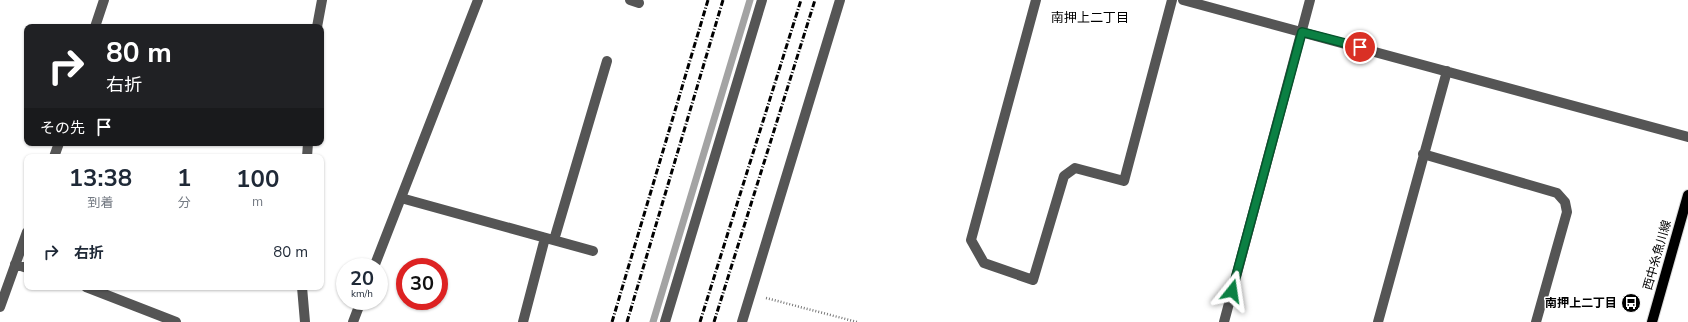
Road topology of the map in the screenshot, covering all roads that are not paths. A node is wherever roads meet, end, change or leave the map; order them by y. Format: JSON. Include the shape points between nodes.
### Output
{"nodes":[{"id":1,"x":104,"y":0,"type":"edge"},
{"id":2,"x":322,"y":0,"type":"edge"},
{"id":3,"x":478,"y":0,"type":"edge"},
{"id":4,"x":762,"y":0,"type":"edge"},
{"id":5,"x":840,"y":0,"type":"edge"},
{"id":6,"x":1036,"y":0,"type":"edge"},
{"id":7,"x":1172,"y":0,"type":"edge"},
{"id":8,"x":1183,"y":0,"type":"edge"},
{"id":9,"x":1310,"y":0,"type":"edge"},
{"id":10,"x":96,"y":24,"type":"edge"},
{"id":11,"x":318,"y":24,"type":"edge"},
{"id":12,"x":1302,"y":32,"type":"junction"},
{"id":13,"x":607,"y":61,"type":"dead end"},
{"id":14,"x":1447,"y":71,"type":"junction"},
{"id":15,"x":1688,"y":137,"type":"edge"},
{"id":16,"x":1423,"y":154,"type":"junction"},
{"id":17,"x":1688,"y":195,"type":"edge"},
{"id":18,"x":401,"y":198,"type":"junction"},
{"id":19,"x":550,"y":239,"type":"junction"},
{"id":20,"x":24,"y":240,"type":"edge"},
{"id":21,"x":593,"y":251,"type":"dead end"},
{"id":22,"x":378,"y":258,"type":"edge"},
{"id":23,"x":15,"y":264,"type":"junction"},
{"id":24,"x":24,"y":267,"type":"edge"},
{"id":25,"x":93,"y":290,"type":"edge"},
{"id":26,"x":302,"y":290,"type":"edge"},
{"id":27,"x":0,"y":307,"type":"edge"},
{"id":28,"x":358,"y":310,"type":"edge"},
{"id":29,"x":173,"y":322,"type":"edge"},
{"id":30,"x":305,"y":322,"type":"edge"},
{"id":31,"x":353,"y":322,"type":"edge"},
{"id":32,"x":523,"y":322,"type":"edge"},
{"id":33,"x":665,"y":322,"type":"edge"},
{"id":34,"x":742,"y":322,"type":"edge"},
{"id":35,"x":1224,"y":322,"type":"edge"},
{"id":36,"x":1378,"y":322,"type":"edge"},
{"id":37,"x":1536,"y":322,"type":"edge"},
{"id":38,"x":1652,"y":322,"type":"edge"}],
"edges":[{"from":1,"to":10,"type":"street"},
{"from":2,"to":11,"type":"street"},
{"from":3,"to":18,"type":"street"},
{"from":4,"to":33,"type":"street"},
{"from":5,"to":34,"type":"street"},
{"from":6,"to":7,"type":"street","via":[[972,240],[984,263],[1033,280],[1064,176],[1075,168],[1124,181]]},
{"from":8,"to":12,"type":"street"},
{"from":9,"to":12,"type":"street"},
{"from":12,"to":14,"type":"street"},
{"from":12,"to":35,"type":"street"},
{"from":13,"to":19,"type":"street"},
{"from":14,"to":15,"type":"street"},
{"from":14,"to":16,"type":"street"},
{"from":16,"to":36,"type":"street"},
{"from":16,"to":37,"type":"street","via":[[1557,193],[1565,202],[1567,212]]},
{"from":17,"to":38,"type":"main road","name":"西中糸魚川線"},
{"from":18,"to":19,"type":"street"},
{"from":18,"to":22,"type":"street"},
{"from":19,"to":21,"type":"street"},
{"from":19,"to":32,"type":"street"},
{"from":20,"to":23,"type":"street"},
{"from":23,"to":24,"type":"street"},
{"from":23,"to":27,"type":"street"},
{"from":25,"to":29,"type":"street"},
{"from":26,"to":30,"type":"street"},
{"from":28,"to":31,"type":"street"}]}
